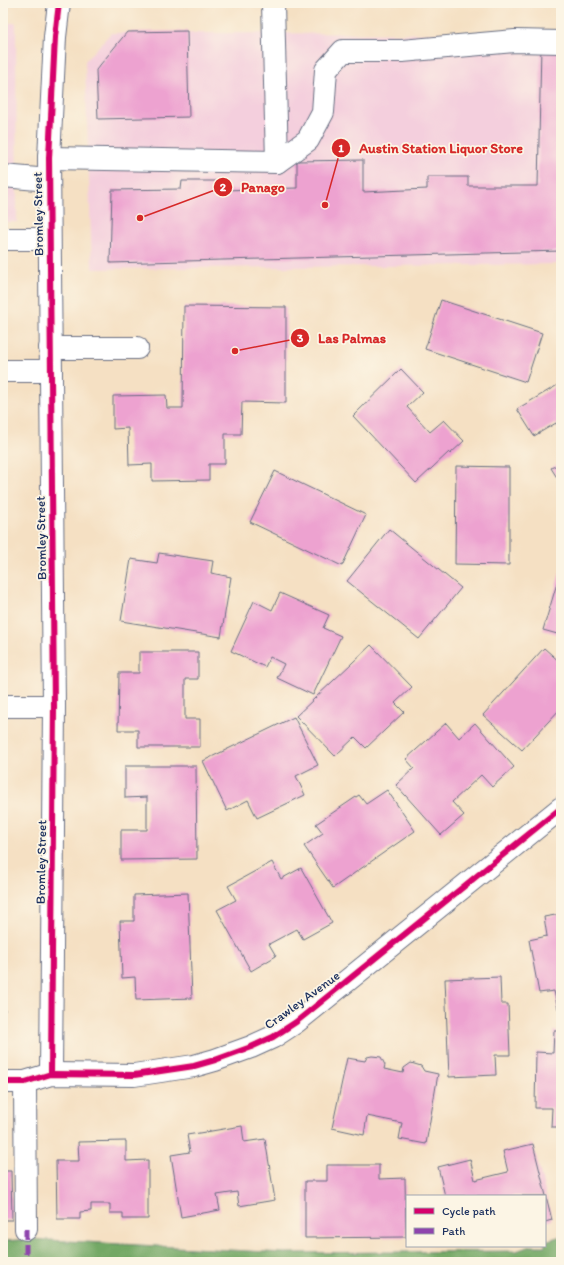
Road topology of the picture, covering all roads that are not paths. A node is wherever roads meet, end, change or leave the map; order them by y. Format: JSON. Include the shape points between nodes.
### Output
{"nodes":[{"id":1,"x":59,"y":3,"type":"edge"},
{"id":2,"x":273,"y":3,"type":"edge"},
{"id":3,"x":561,"y":42,"type":"edge"},
{"id":4,"x":49,"y":158,"type":"junction"},
{"id":5,"x":277,"y":162,"type":"junction"},
{"id":6,"x":3,"y":176,"type":"edge"},
{"id":7,"x":49,"y":180,"type":"junction"},
{"id":8,"x":50,"y":238,"type":"junction"},
{"id":9,"x":3,"y":239,"type":"edge"},
{"id":10,"x":50,"y":348,"type":"junction"},
{"id":11,"x":137,"y":348,"type":"dead end"},
{"id":12,"x":3,"y":371,"type":"edge"},
{"id":13,"x":51,"y":371,"type":"junction"},
{"id":14,"x":3,"y":706,"type":"edge"},
{"id":15,"x":54,"y":706,"type":"junction"},
{"id":16,"x":561,"y":808,"type":"edge"},
{"id":17,"x":51,"y":1074,"type":"junction"},
{"id":18,"x":3,"y":1082,"type":"edge"},
{"id":19,"x":25,"y":1082,"type":"junction"},
{"id":20,"x":26,"y":1229,"type":"dead end"}],
"edges":[{"from":1,"to":4,"type":"street","name":"Bromley Street"},
{"from":2,"to":5,"type":"street"},
{"from":3,"to":5,"type":"street","via":[[515,41],[402,51],[343,51],[326,70],[323,112],[308,140]]},
{"from":4,"to":5,"type":"street"},
{"from":4,"to":7,"type":"street","name":"Bromley Street"},
{"from":6,"to":7,"type":"street"},
{"from":7,"to":8,"type":"street","name":"Bromley Street"},
{"from":8,"to":9,"type":"street"},
{"from":8,"to":10,"type":"street","name":"Bromley Street"},
{"from":10,"to":11,"type":"street"},
{"from":10,"to":13,"type":"street","name":"Bromley Street"},
{"from":12,"to":13,"type":"street"},
{"from":13,"to":15,"type":"street","name":"Bromley Street"},
{"from":14,"to":15,"type":"street"},
{"from":15,"to":17,"type":"street","name":"Bromley Street"},
{"from":16,"to":17,"type":"street","name":"Crawley Avenue","via":[[296,1022],[273,1037],[215,1060],[170,1071],[134,1075]]},
{"from":17,"to":19,"type":"street","name":"Crawley Avenue"},
{"from":18,"to":19,"type":"street","name":"Crawley Avenue"},
{"from":19,"to":20,"type":"street"}]}
